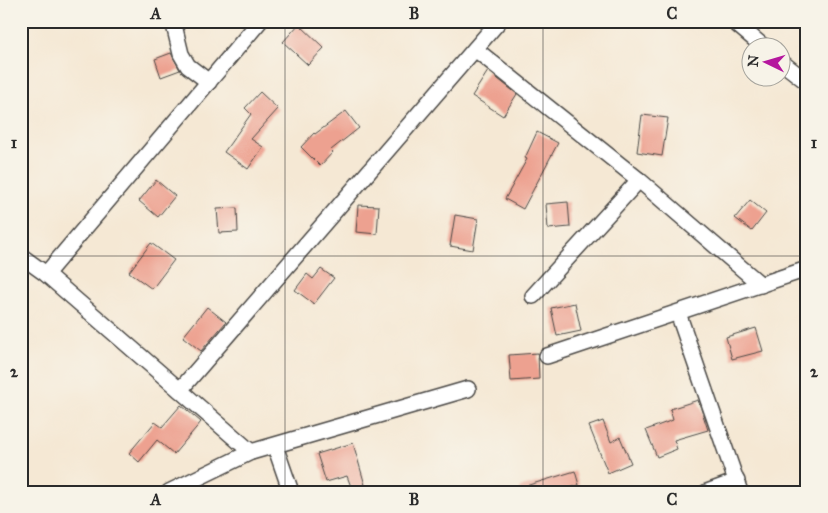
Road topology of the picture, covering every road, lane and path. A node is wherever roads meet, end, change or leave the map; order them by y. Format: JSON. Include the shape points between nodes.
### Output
{"nodes":[{"id":1,"x":173,"y":21,"type":"edge"},
{"id":2,"x":260,"y":21,"type":"edge"},
{"id":3,"x":499,"y":21,"type":"edge"},
{"id":4,"x":742,"y":24,"type":"edge"},
{"id":5,"x":755,"y":38,"type":"edge"},
{"id":6,"x":475,"y":49,"type":"junction"},
{"id":7,"x":790,"y":68,"type":"edge"},
{"id":8,"x":209,"y":82,"type":"junction"},
{"id":9,"x":807,"y":82,"type":"edge"},
{"id":10,"x":639,"y":180,"type":"junction"},
{"id":11,"x":21,"y":256,"type":"edge"},
{"id":12,"x":807,"y":269,"type":"edge"},
{"id":13,"x":46,"y":274,"type":"junction"},
{"id":14,"x":761,"y":285,"type":"junction"},
{"id":15,"x":532,"y":296,"type":"dead end"},
{"id":16,"x":678,"y":313,"type":"junction"},
{"id":17,"x":547,"y":356,"type":"dead end"},
{"id":18,"x":468,"y":389,"type":"dead end"},
{"id":19,"x":180,"y":390,"type":"junction"},
{"id":20,"x":275,"y":446,"type":"junction"},
{"id":21,"x":251,"y":452,"type":"junction"},
{"id":22,"x":739,"y":486,"type":"edge"},
{"id":23,"x":169,"y":492,"type":"edge"},
{"id":24,"x":291,"y":492,"type":"edge"},
{"id":25,"x":707,"y":492,"type":"edge"}],
"edges":[{"from":1,"to":8,"type":"street","via":[[181,54],[188,66]]},
{"from":2,"to":8,"type":"street"},
{"from":3,"to":6,"type":"street"},
{"from":4,"to":5,"type":"street"},
{"from":6,"to":10,"type":"street"},
{"from":6,"to":19,"type":"street"},
{"from":7,"to":9,"type":"street"},
{"from":8,"to":13,"type":"street"},
{"from":10,"to":14,"type":"street"},
{"from":10,"to":15,"type":"street"},
{"from":11,"to":13,"type":"street"},
{"from":12,"to":14,"type":"street"},
{"from":13,"to":19,"type":"street"},
{"from":14,"to":16,"type":"street"},
{"from":16,"to":17,"type":"street"},
{"from":16,"to":22,"type":"street"},
{"from":18,"to":20,"type":"street"},
{"from":19,"to":21,"type":"street"},
{"from":20,"to":21,"type":"street"},
{"from":20,"to":24,"type":"street"},
{"from":21,"to":23,"type":"street"},
{"from":22,"to":25,"type":"street"}]}
